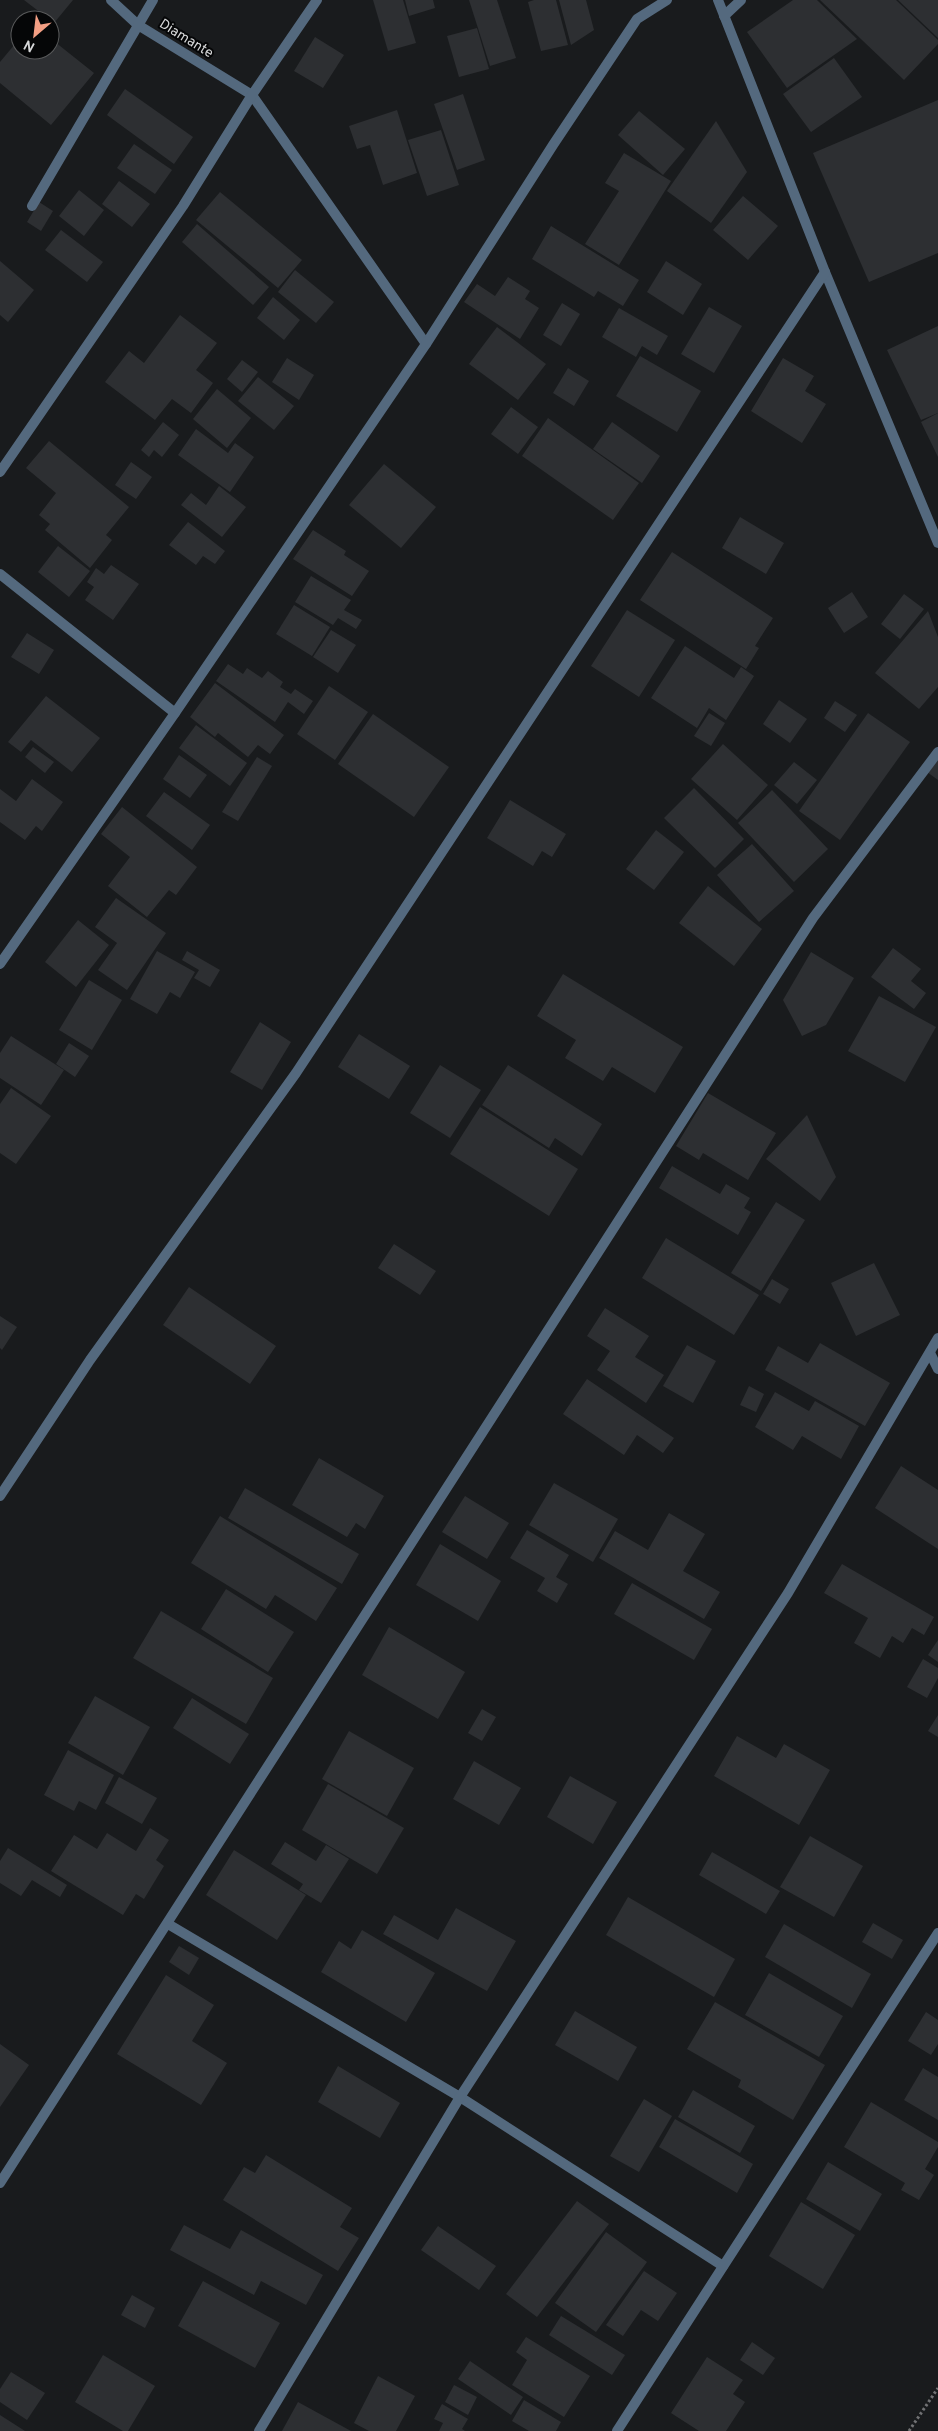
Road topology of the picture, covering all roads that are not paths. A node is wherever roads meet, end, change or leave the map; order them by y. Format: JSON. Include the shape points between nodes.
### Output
{"nodes":[{"id":1,"x":111,"y":0,"type":"edge"},
{"id":2,"x":153,"y":0,"type":"edge"},
{"id":3,"x":317,"y":0,"type":"edge"},
{"id":4,"x":667,"y":0,"type":"edge"},
{"id":5,"x":718,"y":0,"type":"edge"},
{"id":6,"x":741,"y":0,"type":"edge"},
{"id":7,"x":724,"y":16,"type":"junction"},
{"id":8,"x":138,"y":25,"type":"junction"},
{"id":9,"x":252,"y":95,"type":"junction"},
{"id":10,"x":32,"y":206,"type":"dead end"},
{"id":11,"x":825,"y":272,"type":"junction"},
{"id":12,"x":426,"y":344,"type":"junction"},
{"id":13,"x":0,"y":472,"type":"edge"},
{"id":14,"x":938,"y":543,"type":"edge"},
{"id":15,"x":0,"y":574,"type":"edge"},
{"id":16,"x":175,"y":713,"type":"junction"},
{"id":17,"x":938,"y":752,"type":"edge"},
{"id":18,"x":0,"y":964,"type":"edge"},
{"id":19,"x":938,"y":1338,"type":"edge"},
{"id":20,"x":930,"y":1353,"type":"junction"},
{"id":21,"x":938,"y":1369,"type":"edge"},
{"id":22,"x":0,"y":1496,"type":"edge"},
{"id":23,"x":168,"y":1924,"type":"junction"},
{"id":24,"x":938,"y":1933,"type":"edge"},
{"id":25,"x":460,"y":2097,"type":"junction"},
{"id":26,"x":0,"y":2183,"type":"edge"},
{"id":27,"x":723,"y":2266,"type":"junction"},
{"id":28,"x":259,"y":2431,"type":"edge"},
{"id":29,"x":617,"y":2431,"type":"edge"}],
"edges":[{"from":1,"to":8,"type":"street","name":"Diamante"},
{"from":2,"to":8,"type":"street"},
{"from":3,"to":9,"type":"street"},
{"from":4,"to":12,"type":"street","via":[[637,19]]},
{"from":5,"to":7,"type":"street"},
{"from":6,"to":7,"type":"street"},
{"from":7,"to":11,"type":"street"},
{"from":8,"to":9,"type":"street","name":"Diamante"},
{"from":8,"to":10,"type":"street"},
{"from":9,"to":12,"type":"street"},
{"from":9,"to":13,"type":"street","via":[[183,206]]},
{"from":11,"to":14,"type":"street"},
{"from":11,"to":22,"type":"street","via":[[296,1073],[90,1360]]},
{"from":12,"to":16,"type":"street"},
{"from":15,"to":16,"type":"street"},
{"from":16,"to":18,"type":"street"},
{"from":17,"to":23,"type":"street","via":[[813,918]]},
{"from":19,"to":20,"type":"street"},
{"from":20,"to":21,"type":"street"},
{"from":20,"to":25,"type":"street","via":[[788,1593]]},
{"from":23,"to":25,"type":"street"},
{"from":23,"to":26,"type":"street"},
{"from":24,"to":27,"type":"street"},
{"from":25,"to":27,"type":"street"},
{"from":25,"to":28,"type":"street"},
{"from":27,"to":29,"type":"street"}]}
